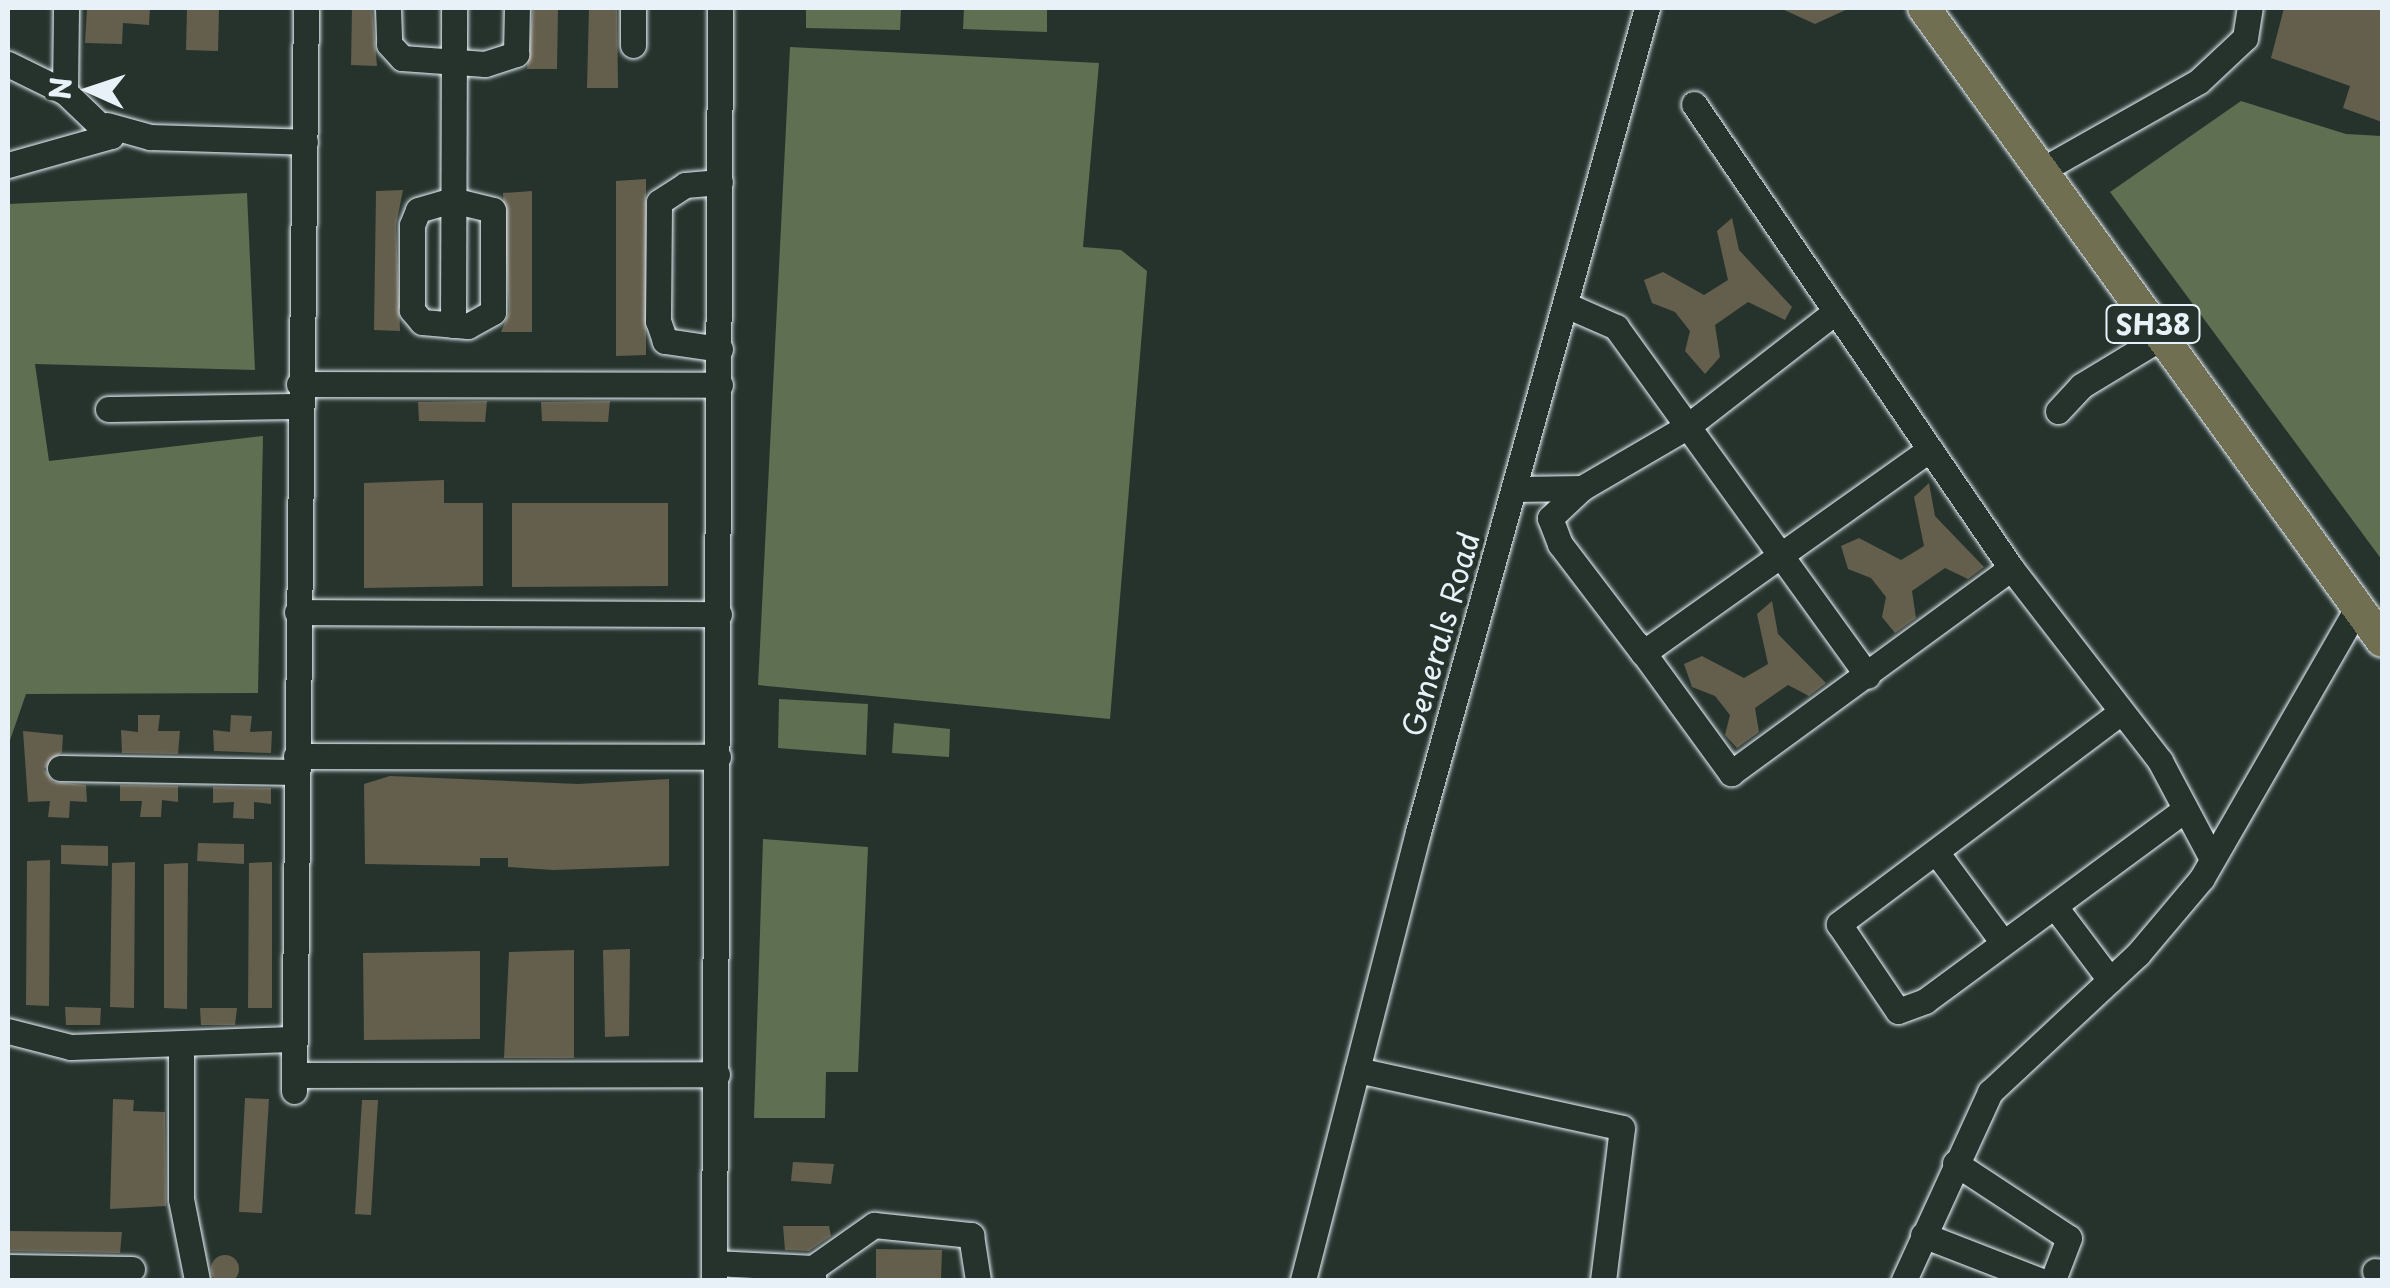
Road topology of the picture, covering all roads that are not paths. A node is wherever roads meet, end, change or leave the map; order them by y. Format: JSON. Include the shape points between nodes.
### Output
{"nodes":[{"id":1,"x":66,"y":8,"type":"edge"},
{"id":2,"x":306,"y":8,"type":"edge"},
{"id":3,"x":388,"y":8,"type":"edge"},
{"id":4,"x":454,"y":8,"type":"edge"},
{"id":5,"x":517,"y":8,"type":"edge"},
{"id":6,"x":634,"y":8,"type":"edge"},
{"id":7,"x":720,"y":8,"type":"edge"},
{"id":8,"x":1647,"y":8,"type":"edge"},
{"id":9,"x":1924,"y":8,"type":"edge"},
{"id":10,"x":2250,"y":8,"type":"edge"},
{"id":11,"x":634,"y":45,"type":"dead end"},
{"id":12,"x":454,"y":62,"type":"junction"},
{"id":13,"x":8,"y":64,"type":"edge"},
{"id":14,"x":66,"y":92,"type":"junction"},
{"id":15,"x":1694,"y":104,"type":"dead end"},
{"id":16,"x":106,"y":125,"type":"junction"},
{"id":17,"x":305,"y":142,"type":"junction"},
{"id":18,"x":8,"y":165,"type":"edge"},
{"id":19,"x":2042,"y":170,"type":"junction"},
{"id":20,"x":720,"y":182,"type":"junction"},
{"id":21,"x":452,"y":200,"type":"junction"},
{"id":22,"x":1566,"y":305,"type":"junction"},
{"id":23,"x":1836,"y":311,"type":"junction"},
{"id":24,"x":453,"y":325,"type":"junction"},
{"id":25,"x":2162,"y":337,"type":"junction"},
{"id":26,"x":720,"y":348,"type":"junction"},
{"id":27,"x":720,"y":385,"type":"junction"},
{"id":28,"x":297,"y":395,"type":"junction"},
{"id":29,"x":108,"y":409,"type":"dead end"},
{"id":30,"x":2058,"y":412,"type":"dead end"},
{"id":31,"x":1688,"y":426,"type":"junction"},
{"id":32,"x":1930,"y":449,"type":"junction"},
{"id":33,"x":1582,"y":488,"type":"junction"},
{"id":34,"x":1515,"y":489,"type":"junction"},
{"id":35,"x":1782,"y":558,"type":"junction"},
{"id":36,"x":2012,"y":568,"type":"junction"},
{"id":37,"x":2358,"y":608,"type":"junction"},
{"id":38,"x":297,"y":612,"type":"junction"},
{"id":39,"x":719,"y":614,"type":"junction"},
{"id":40,"x":2382,"y":641,"type":"edge"},
{"id":41,"x":1637,"y":644,"type":"junction"},
{"id":42,"x":1868,"y":676,"type":"junction"},
{"id":43,"x":2121,"y":712,"type":"junction"},
{"id":44,"x":718,"y":757,"type":"junction"},
{"id":45,"x":296,"y":764,"type":"junction"},
{"id":46,"x":60,"y":768,"type":"dead end"},
{"id":47,"x":2185,"y":809,"type":"junction"},
{"id":48,"x":1939,"y":856,"type":"junction"},
{"id":49,"x":2212,"y":859,"type":"junction"},
{"id":50,"x":2056,"y":908,"type":"junction"},
{"id":51,"x":2002,"y":941,"type":"junction"},
{"id":52,"x":2110,"y":980,"type":"junction"},
{"id":53,"x":8,"y":1031,"type":"edge"},
{"id":54,"x":291,"y":1039,"type":"junction"},
{"id":55,"x":181,"y":1046,"type":"junction"},
{"id":56,"x":1357,"y":1070,"type":"junction"},
{"id":57,"x":716,"y":1074,"type":"junction"},
{"id":58,"x":1955,"y":1163,"type":"junction"},
{"id":59,"x":1923,"y":1235,"type":"junction"},
{"id":60,"x":8,"y":1267,"type":"edge"},
{"id":61,"x":132,"y":1269,"type":"dead end"},
{"id":62,"x":714,"y":1272,"type":"edge"},
{"id":63,"x":813,"y":1274,"type":"edge"},
{"id":64,"x":197,"y":1280,"type":"edge"},
{"id":65,"x":978,"y":1280,"type":"edge"},
{"id":66,"x":1303,"y":1280,"type":"edge"},
{"id":67,"x":1604,"y":1280,"type":"edge"},
{"id":68,"x":1904,"y":1280,"type":"edge"},
{"id":69,"x":2039,"y":1280,"type":"edge"},
{"id":70,"x":2053,"y":1280,"type":"edge"}],
"edges":[{"from":1,"to":14,"type":"street"},
{"from":2,"to":17,"type":"street"},
{"from":3,"to":12,"type":"street","via":[[389,44],[402,58]]},
{"from":4,"to":12,"type":"street"},
{"from":5,"to":12,"type":"street","via":[[516,54]]},
{"from":6,"to":11,"type":"street"},
{"from":7,"to":20,"type":"street"},
{"from":8,"to":22,"type":"street","name":"Generals Road"},
{"from":9,"to":19,"type":"main road","number":"SH38"},
{"from":10,"to":19,"type":"street","via":[[2245,38],[2199,81]]},
{"from":12,"to":21,"type":"street"},
{"from":13,"to":14,"type":"street"},
{"from":14,"to":16,"type":"street"},
{"from":15,"to":23,"type":"street"},
{"from":16,"to":17,"type":"street","via":[[150,137]]},
{"from":16,"to":18,"type":"street","via":[[111,136],[94,146]]},
{"from":17,"to":28,"type":"street"},
{"from":19,"to":25,"type":"main road","number":"SH38"},
{"from":20,"to":26,"type":"street"},
{"from":20,"to":26,"type":"street","via":[[685,185],[659,202],[658,321],[664,341]]},
{"from":21,"to":24,"type":"street"},
{"from":21,"to":24,"type":"street","via":[[418,210],[412,226],[412,310],[422,322]]},
{"from":21,"to":24,"type":"street","via":[[493,210],[493,312],[482,324]]},
{"from":22,"to":31,"type":"street","via":[[1616,328]]},
{"from":22,"to":34,"type":"street","name":"Generals Road"},
{"from":23,"to":31,"type":"street"},
{"from":23,"to":32,"type":"street"},
{"from":25,"to":30,"type":"street","via":[[2082,386]]},
{"from":25,"to":37,"type":"main road","number":"SH38"},
{"from":26,"to":27,"type":"street"},
{"from":27,"to":28,"type":"street"},
{"from":27,"to":39,"type":"street"},
{"from":28,"to":29,"type":"street"},
{"from":28,"to":38,"type":"street"},
{"from":31,"to":33,"type":"street"},
{"from":31,"to":35,"type":"street"},
{"from":32,"to":35,"type":"street"},
{"from":32,"to":36,"type":"street"},
{"from":33,"to":34,"type":"street"},
{"from":33,"to":41,"type":"street","via":[[1550,518],[1560,544]]},
{"from":34,"to":56,"type":"street","name":"Generals Road"},
{"from":35,"to":41,"type":"street","via":[[1644,653]]},
{"from":35,"to":42,"type":"street"},
{"from":36,"to":42,"type":"street"},
{"from":36,"to":43,"type":"street"},
{"from":37,"to":40,"type":"main road","number":"SH38"},
{"from":37,"to":49,"type":"street"},
{"from":38,"to":39,"type":"street"},
{"from":38,"to":45,"type":"street"},
{"from":39,"to":44,"type":"street"},
{"from":41,"to":42,"type":"street","via":[[1732,773]]},
{"from":43,"to":47,"type":"street"},
{"from":43,"to":48,"type":"street"},
{"from":44,"to":45,"type":"street"},
{"from":44,"to":57,"type":"street"},
{"from":45,"to":46,"type":"street"},
{"from":45,"to":54,"type":"street"},
{"from":47,"to":49,"type":"street"},
{"from":47,"to":50,"type":"street"},
{"from":48,"to":51,"type":"street"},
{"from":48,"to":51,"type":"street","via":[[1839,924],[1898,1011],[1925,1001]]},
{"from":49,"to":52,"type":"street"},
{"from":50,"to":51,"type":"street"},
{"from":50,"to":52,"type":"street"},
{"from":52,"to":58,"type":"street","via":[[1990,1092]]},
{"from":53,"to":55,"type":"street","via":[[71,1047]]},
{"from":54,"to":55,"type":"street"},
{"from":54,"to":57,"type":"street","via":[[294,1083]]},
{"from":55,"to":64,"type":"street","via":[[180,1200]]},
{"from":56,"to":66,"type":"street","name":"Generals Road"},
{"from":56,"to":67,"type":"street","via":[[1622,1128]]},
{"from":57,"to":62,"type":"street"},
{"from":58,"to":59,"type":"street"},
{"from":58,"to":70,"type":"street","via":[[2069,1238]]},
{"from":59,"to":68,"type":"street"},
{"from":59,"to":69,"type":"street"},
{"from":60,"to":61,"type":"street"},
{"from":62,"to":63,"type":"street"},
{"from":63,"to":65,"type":"street","via":[[874,1225],[942,1227],[971,1234]]}]}
